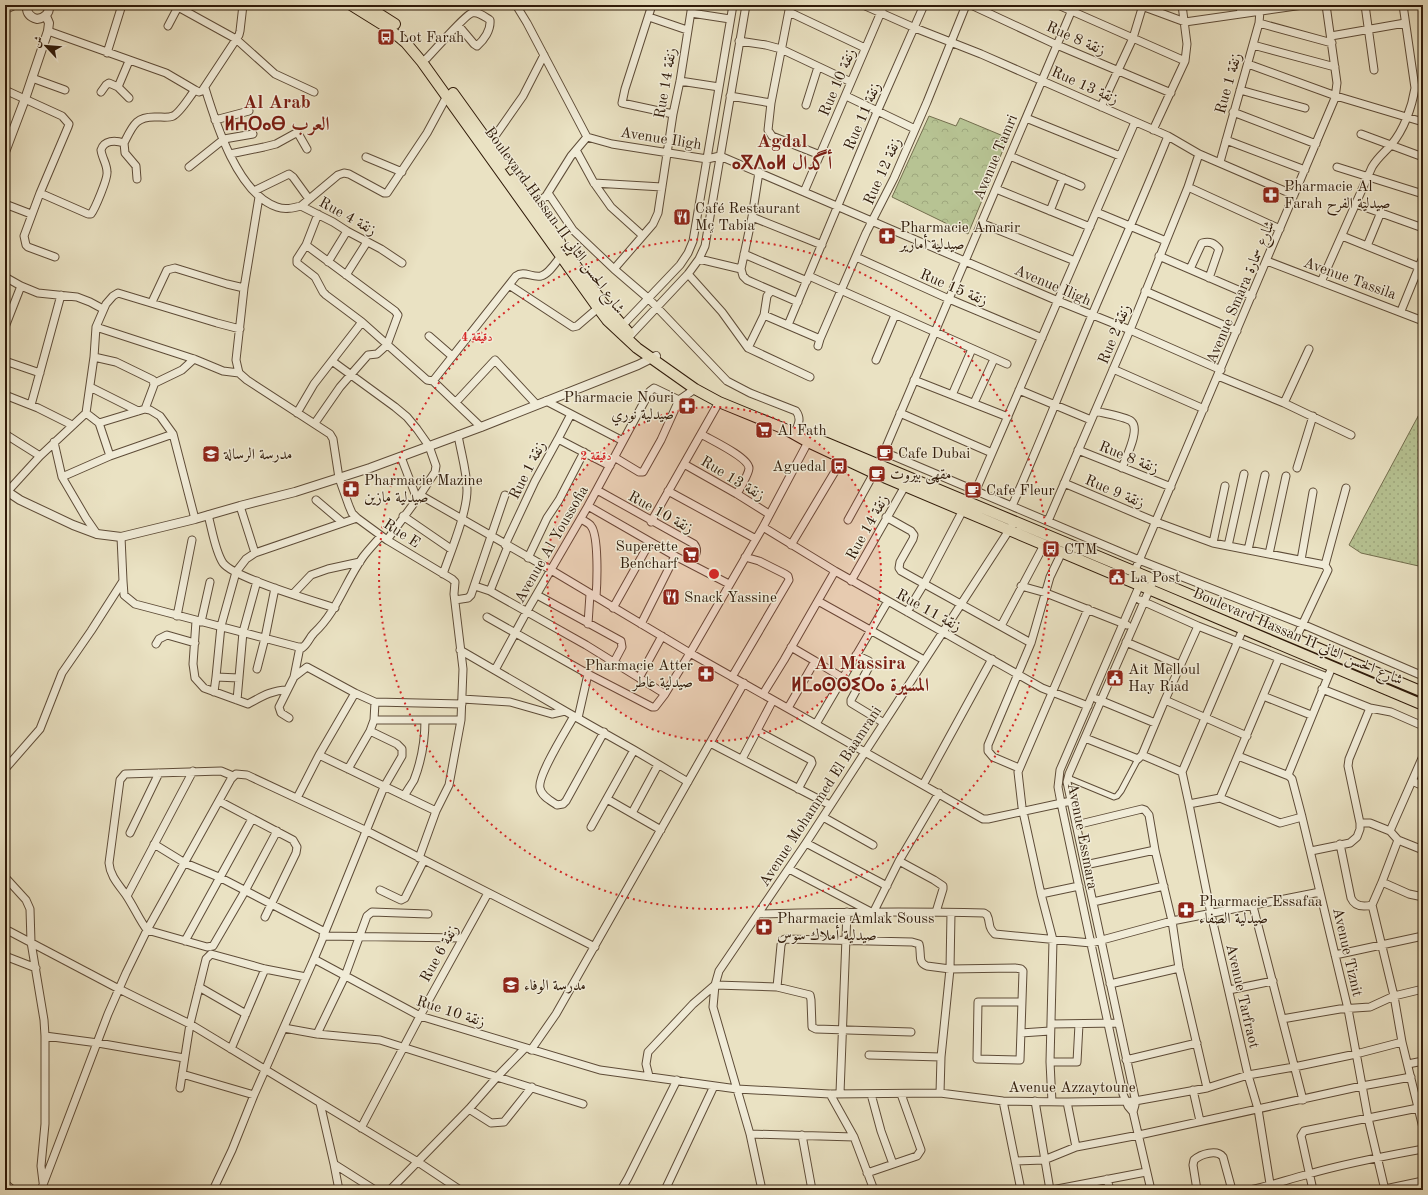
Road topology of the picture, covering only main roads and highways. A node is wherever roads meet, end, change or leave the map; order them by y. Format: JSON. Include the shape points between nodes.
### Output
{"nodes":[{"id":1,"x":351,"y":5,"type":"edge"},
{"id":2,"x":365,"y":5,"type":"edge"},
{"id":3,"x":487,"y":147,"type":"junction"},
{"id":4,"x":531,"y":208,"type":"junction"},
{"id":5,"x":620,"y":328,"type":"junction"},
{"id":6,"x":654,"y":358,"type":"junction"},
{"id":7,"x":999,"y":520,"type":"junction"},
{"id":8,"x":1423,"y":692,"type":"edge"},
{"id":9,"x":1423,"y":705,"type":"edge"}],
"edges":[{"from":1,"to":3,"type":"main road","name":"Boulevard Hassan II شارع الحسن الثاني","via":[[388,28],[406,43]]},
{"from":2,"to":3,"type":"main road","name":"Boulevard Hassan II شارع الحسن الثاني","via":[[401,30],[427,58]]},
{"from":3,"to":4,"type":"main road","name":"Boulevard Hassan II شارع الحسن الثاني"},
{"from":4,"to":5,"type":"main road","name":"Boulevard Hassan II شارع الحسن الثاني"},
{"from":4,"to":5,"type":"main road","name":"Boulevard Hassan II شارع الحسن الثاني","via":[[598,308]]},
{"from":5,"to":6,"type":"main road","name":"Boulevard Hassan II شارع الحسن الثاني"},
{"from":6,"to":7,"type":"main road","name":"Boulevard Hassan II شارع الحسن الثاني","via":[[722,398],[879,463]]},
{"from":6,"to":7,"type":"main road","name":"Boulevard Hassan II شارع الحسن الثاني","via":[[695,389],[719,402],[785,429],[874,473],[963,510]]},
{"from":7,"to":8,"type":"main road","name":"Boulevard Hassan II شارع الحسن الثاني","via":[[1015,521]]},
{"from":7,"to":9,"type":"main road","name":"Boulevard Hassan II شارع الحسن الثاني","via":[[1009,530]]}]}
